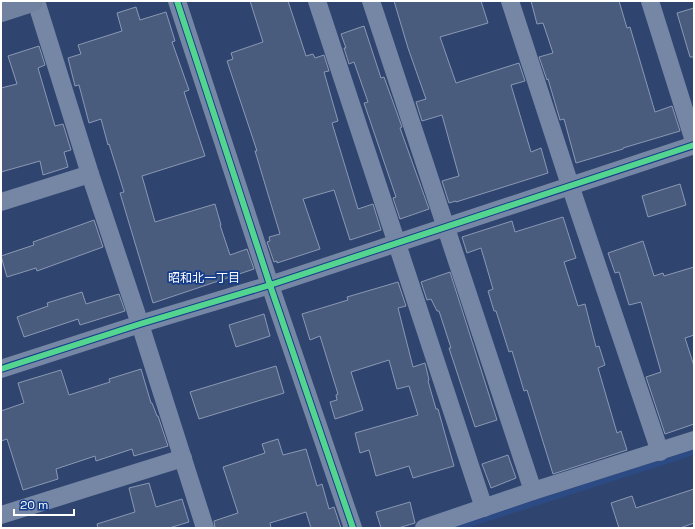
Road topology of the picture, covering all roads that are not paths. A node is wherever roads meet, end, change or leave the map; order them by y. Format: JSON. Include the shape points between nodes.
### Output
{"nodes":[{"id":1,"x":32,"y":1,"type":"edge"},
{"id":2,"x":36,"y":1,"type":"edge"},
{"id":3,"x":177,"y":1,"type":"edge"},
{"id":4,"x":317,"y":1,"type":"edge"},
{"id":5,"x":371,"y":1,"type":"edge"},
{"id":6,"x":510,"y":1,"type":"edge"},
{"id":7,"x":650,"y":1,"type":"edge"},
{"id":8,"x":1,"y":11,"type":"edge"},
{"id":9,"x":694,"y":141,"type":"edge"},
{"id":10,"x":694,"y":145,"type":"edge"},
{"id":11,"x":90,"y":174,"type":"junction"},
{"id":12,"x":570,"y":185,"type":"junction"},
{"id":13,"x":1,"y":202,"type":"edge"},
{"id":14,"x":446,"y":227,"type":"junction"},
{"id":15,"x":396,"y":242,"type":"junction"},
{"id":16,"x":270,"y":285,"type":"junction"},
{"id":17,"x":140,"y":324,"type":"junction"},
{"id":18,"x":1,"y":369,"type":"edge"},
{"id":19,"x":694,"y":440,"type":"edge"},
{"id":20,"x":660,"y":452,"type":"junction"},
{"id":21,"x":183,"y":458,"type":"junction"},
{"id":22,"x":533,"y":491,"type":"junction"},
{"id":23,"x":484,"y":508,"type":"junction"},
{"id":24,"x":1,"y":516,"type":"edge"},
{"id":25,"x":205,"y":528,"type":"edge"},
{"id":26,"x":353,"y":528,"type":"edge"},
{"id":27,"x":424,"y":528,"type":"edge"}],
"edges":[{"from":1,"to":8,"type":"street"},
{"from":2,"to":11,"type":"street"},
{"from":3,"to":16,"type":"street"},
{"from":4,"to":15,"type":"street"},
{"from":5,"to":14,"type":"street"},
{"from":6,"to":12,"type":"street"},
{"from":7,"to":9,"type":"street"},
{"from":10,"to":12,"type":"street"},
{"from":11,"to":13,"type":"street"},
{"from":11,"to":17,"type":"street"},
{"from":12,"to":14,"type":"street"},
{"from":12,"to":20,"type":"street"},
{"from":14,"to":15,"type":"street"},
{"from":14,"to":22,"type":"street"},
{"from":15,"to":16,"type":"street"},
{"from":15,"to":23,"type":"street"},
{"from":16,"to":17,"type":"street"},
{"from":16,"to":26,"type":"street"},
{"from":17,"to":18,"type":"street"},
{"from":17,"to":21,"type":"street"},
{"from":19,"to":20,"type":"street"},
{"from":20,"to":22,"type":"street"},
{"from":21,"to":24,"type":"street"},
{"from":21,"to":25,"type":"street"},
{"from":22,"to":23,"type":"street"},
{"from":23,"to":27,"type":"street"}]}
